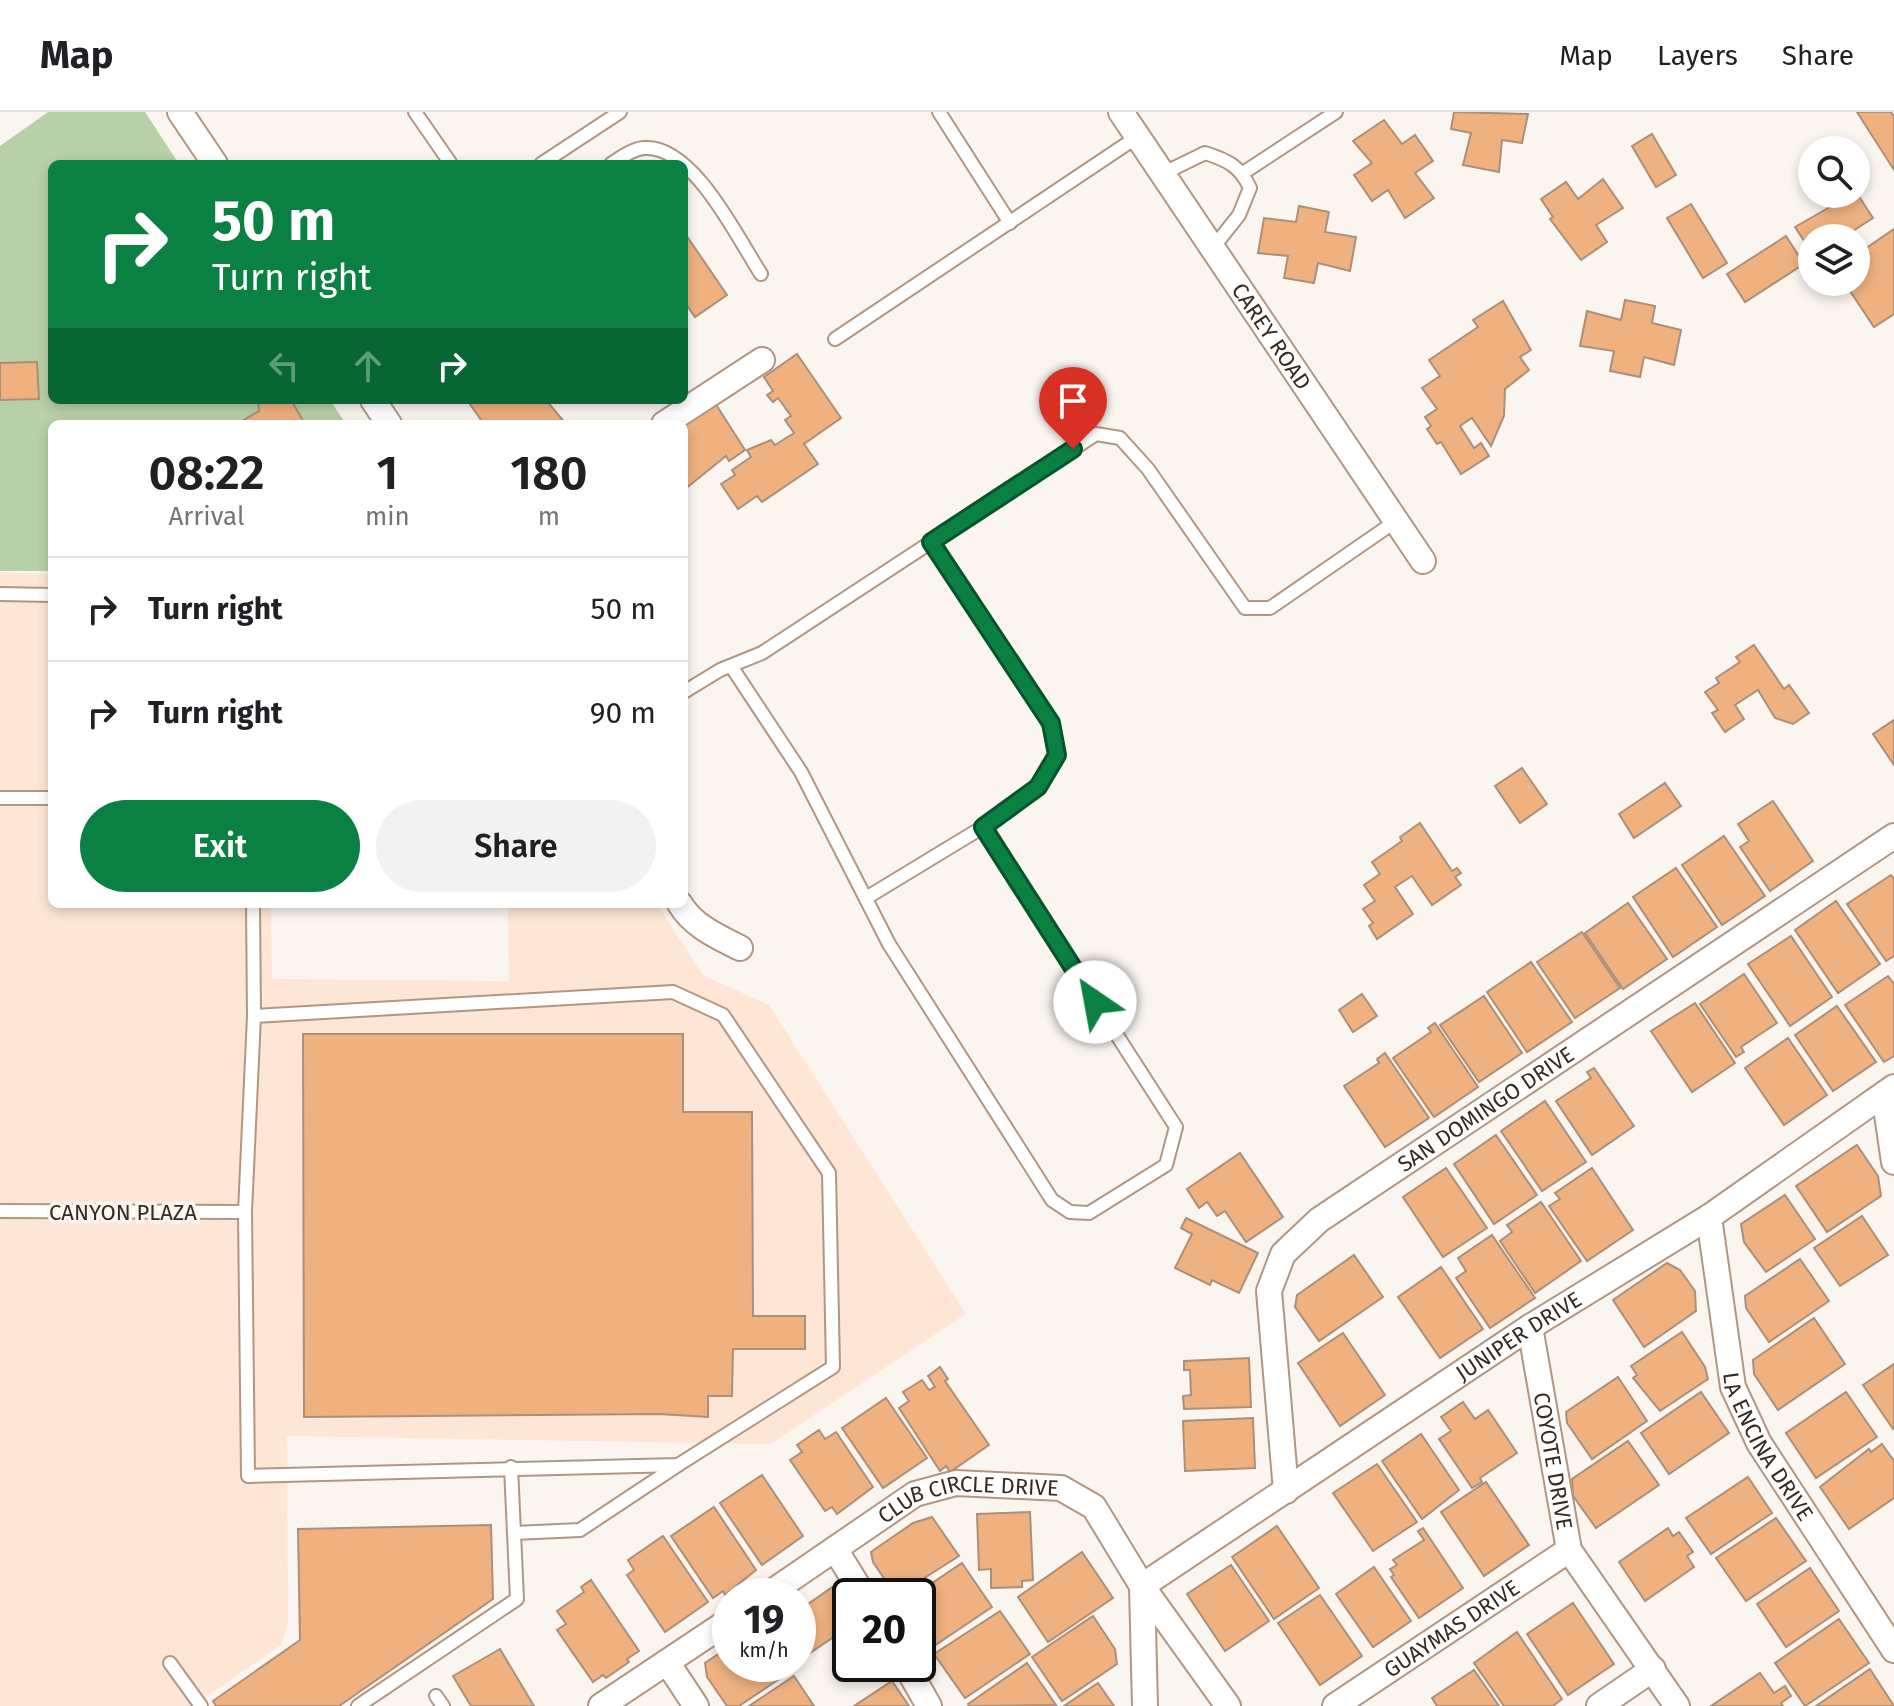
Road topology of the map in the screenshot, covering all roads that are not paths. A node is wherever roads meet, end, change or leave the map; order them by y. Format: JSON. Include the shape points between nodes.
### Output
{"nodes":[{"id":1,"x":180,"y":112,"type":"edge"},
{"id":2,"x":415,"y":112,"type":"edge"},
{"id":3,"x":620,"y":112,"type":"edge"},
{"id":4,"x":939,"y":112,"type":"edge"},
{"id":5,"x":1121,"y":112,"type":"edge"},
{"id":6,"x":1336,"y":112,"type":"edge"},
{"id":7,"x":1137,"y":137,"type":"junction"},
{"id":8,"x":212,"y":160,"type":"edge"},
{"id":9,"x":448,"y":160,"type":"edge"},
{"id":10,"x":547,"y":160,"type":"edge"},
{"id":11,"x":619,"y":160,"type":"edge"},
{"id":12,"x":681,"y":160,"type":"edge"},
{"id":13,"x":688,"y":166,"type":"edge"},
{"id":14,"x":1243,"y":173,"type":"junction"},
{"id":15,"x":1162,"y":174,"type":"junction"},
{"id":16,"x":1010,"y":223,"type":"junction"},
{"id":17,"x":1212,"y":249,"type":"junction"},
{"id":18,"x":761,"y":274,"type":"dead end"},
{"id":19,"x":835,"y":339,"type":"dead end"},
{"id":20,"x":762,"y":360,"type":"dead end"},
{"id":21,"x":670,"y":420,"type":"edge"},
{"id":22,"x":1396,"y":521,"type":"junction"},
{"id":23,"x":931,"y":542,"type":"junction"},
{"id":24,"x":1423,"y":561,"type":"dead end"},
{"id":25,"x":0,"y":594,"type":"edge"},
{"id":26,"x":48,"y":595,"type":"edge"},
{"id":27,"x":731,"y":666,"type":"junction"},
{"id":28,"x":688,"y":690,"type":"edge"},
{"id":29,"x":0,"y":798,"type":"edge"},
{"id":30,"x":48,"y":798,"type":"edge"},
{"id":31,"x":983,"y":827,"type":"junction"},
{"id":32,"x":1894,"y":836,"type":"edge"},
{"id":33,"x":866,"y":898,"type":"junction"},
{"id":34,"x":253,"y":908,"type":"edge"},
{"id":35,"x":683,"y":908,"type":"edge"},
{"id":36,"x":740,"y":948,"type":"dead end"},
{"id":37,"x":254,"y":1016,"type":"junction"},
{"id":38,"x":1889,"y":1090,"type":"edge"},
{"id":39,"x":1894,"y":1162,"type":"edge"},
{"id":40,"x":0,"y":1211,"type":"edge"},
{"id":41,"x":245,"y":1212,"type":"junction"},
{"id":42,"x":1709,"y":1217,"type":"junction"},
{"id":43,"x":1530,"y":1327,"type":"junction"},
{"id":44,"x":678,"y":1465,"type":"junction"},
{"id":45,"x":511,"y":1467,"type":"junction"},
{"id":46,"x":1286,"y":1491,"type":"junction"},
{"id":47,"x":514,"y":1533,"type":"junction"},
{"id":48,"x":835,"y":1549,"type":"junction"},
{"id":49,"x":1569,"y":1550,"type":"junction"},
{"id":50,"x":792,"y":1578,"type":"edge"},
{"id":51,"x":853,"y":1578,"type":"edge"},
{"id":52,"x":1142,"y":1586,"type":"junction"},
{"id":53,"x":712,"y":1632,"type":"edge"},
{"id":54,"x":1894,"y":1650,"type":"edge"},
{"id":55,"x":667,"y":1662,"type":"junction"},
{"id":56,"x":170,"y":1663,"type":"dead end"},
{"id":57,"x":1653,"y":1669,"type":"junction"},
{"id":58,"x":915,"y":1682,"type":"edge"},
{"id":59,"x":201,"y":1706,"type":"edge"},
{"id":60,"x":358,"y":1706,"type":"edge"},
{"id":61,"x":601,"y":1706,"type":"edge"},
{"id":62,"x":696,"y":1706,"type":"edge"},
{"id":63,"x":929,"y":1706,"type":"edge"},
{"id":64,"x":1145,"y":1706,"type":"edge"},
{"id":65,"x":1228,"y":1706,"type":"edge"},
{"id":66,"x":1335,"y":1706,"type":"edge"},
{"id":67,"x":1599,"y":1706,"type":"edge"},
{"id":68,"x":1677,"y":1706,"type":"edge"}],
"edges":[{"from":1,"to":8,"type":"street"},
{"from":2,"to":9,"type":"lane"},
{"from":3,"to":10,"type":"lane"},
{"from":4,"to":16,"type":"lane"},
{"from":5,"to":7,"type":"street","name":"CAREY ROAD"},
{"from":6,"to":14,"type":"lane"},
{"from":7,"to":15,"type":"street","name":"CAREY ROAD"},
{"from":7,"to":16,"type":"lane"},
{"from":11,"to":12,"type":"lane","via":[[643,148]]},
{"from":13,"to":18,"type":"lane"},
{"from":14,"to":15,"type":"lane","via":[[1229,161],[1205,153]]},
{"from":14,"to":17,"type":"lane","via":[[1250,188],[1239,215]]},
{"from":15,"to":17,"type":"street","name":"CAREY ROAD"},
{"from":16,"to":19,"type":"lane"},
{"from":17,"to":22,"type":"street","name":"CAREY ROAD"},
{"from":20,"to":21,"type":"street"},
{"from":22,"to":23,"type":"lane","via":[[1270,608],[1245,608],[1148,469],[1120,438],[1096,434]]},
{"from":22,"to":24,"type":"street","name":"CAREY ROAD"},
{"from":23,"to":27,"type":"lane","via":[[762,653]]},
{"from":23,"to":31,"type":"lane","via":[[1051,723],[1057,755],[1038,787]]},
{"from":25,"to":26,"type":"lane"},
{"from":27,"to":28,"type":"lane"},
{"from":27,"to":33,"type":"lane","via":[[801,772]]},
{"from":29,"to":30,"type":"lane"},
{"from":31,"to":33,"type":"lane"},
{"from":31,"to":33,"type":"lane","via":[[1176,1127],[1166,1165],[1089,1213],[1070,1212],[1052,1200],[889,944]]},
{"from":32,"to":46,"type":"street","name":"SAN DOMINGO DRIVE","via":[[1319,1220],[1283,1254],[1269,1291]]},
{"from":34,"to":37,"type":"lane"},
{"from":35,"to":36,"type":"street","via":[[712,934]]},
{"from":37,"to":41,"type":"lane"},
{"from":37,"to":44,"type":"lane","via":[[673,992],[723,1015],[829,1173],[833,1367]]},
{"from":38,"to":39,"type":"street"},
{"from":38,"to":42,"type":"street","name":"JUNIPER DRIVE"},
{"from":40,"to":41,"type":"lane","name":"CANYON PLAZA"},
{"from":41,"to":45,"type":"lane","via":[[248,1476]]},
{"from":42,"to":43,"type":"street","name":"JUNIPER DRIVE"},
{"from":42,"to":54,"type":"street","name":"LA ENCINA DRIVE","via":[[1733,1387],[1759,1443]]},
{"from":43,"to":46,"type":"street","name":"JUNIPER DRIVE"},
{"from":43,"to":49,"type":"street","name":"COYOTE DRIVE"},
{"from":44,"to":45,"type":"lane"},
{"from":44,"to":47,"type":"lane","via":[[580,1530]]},
{"from":45,"to":47,"type":"lane"},
{"from":46,"to":52,"type":"street","name":"JUNIPER DRIVE"},
{"from":47,"to":60,"type":"lane","via":[[517,1599]]},
{"from":48,"to":50,"type":"street","name":"CLUB CIRCLE DRIVE"},
{"from":48,"to":51,"type":"street"},
{"from":48,"to":52,"type":"street","name":"CLUB CIRCLE DRIVE","via":[[915,1494],[956,1483],[1061,1488],[1094,1507]]},
{"from":49,"to":57,"type":"street","name":"COYOTE DRIVE"},
{"from":49,"to":66,"type":"street","name":"GUAYMAS DRIVE"},
{"from":52,"to":64,"type":"street"},
{"from":52,"to":65,"type":"street","name":"CLUB CIRCLE DRIVE"},
{"from":53,"to":55,"type":"street"},
{"from":55,"to":61,"type":"street"},
{"from":55,"to":62,"type":"street"},
{"from":56,"to":59,"type":"lane"},
{"from":57,"to":67,"type":"street"},
{"from":57,"to":68,"type":"street","name":"COYOTE DRIVE"},
{"from":58,"to":63,"type":"street"}]}
